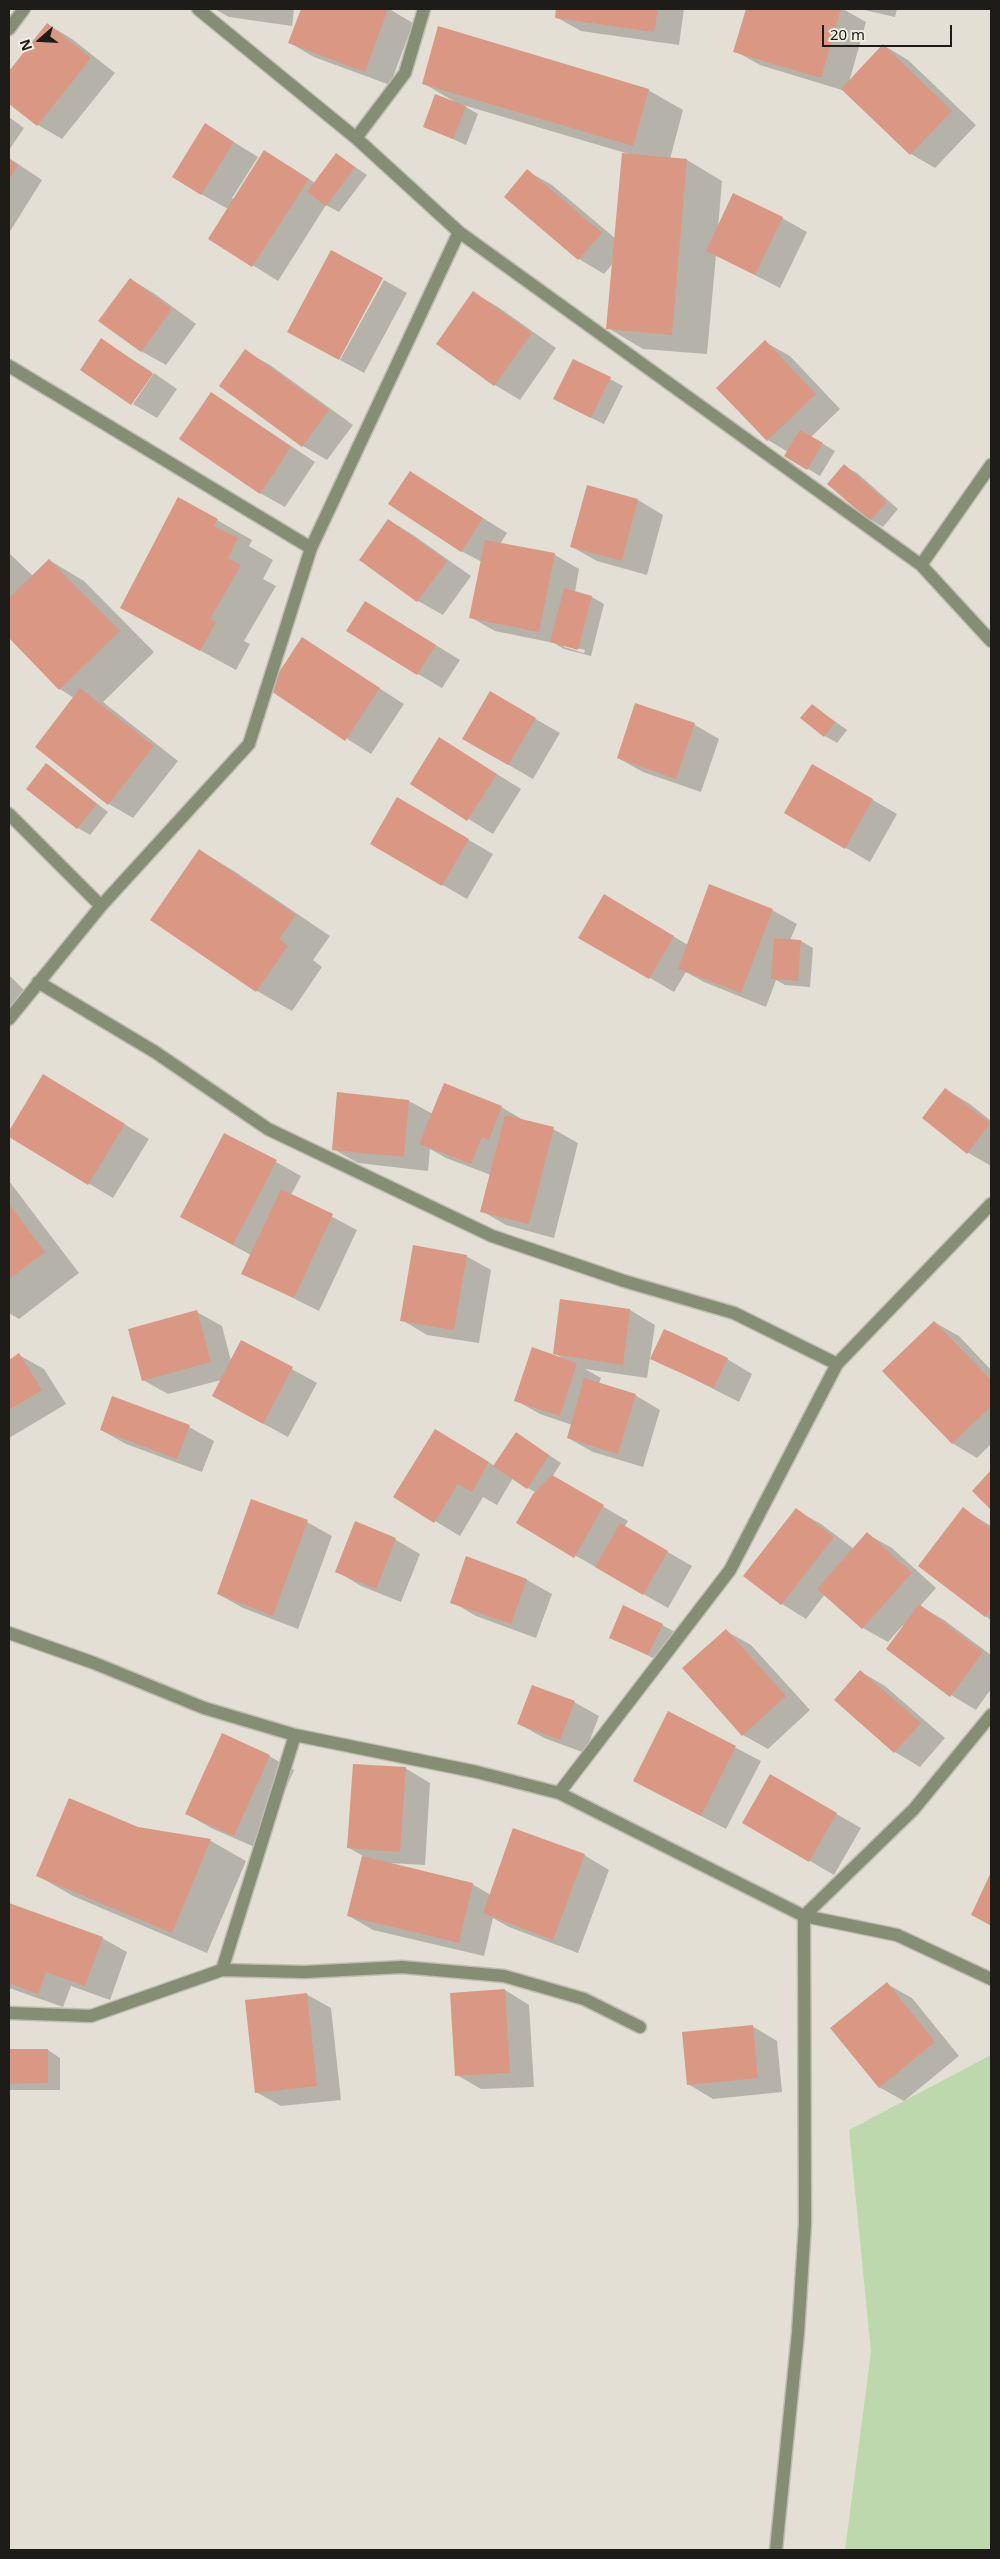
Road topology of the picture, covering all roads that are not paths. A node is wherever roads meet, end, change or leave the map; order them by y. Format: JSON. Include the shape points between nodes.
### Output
{"nodes":[{"id":1,"x":24,"y":9,"type":"edge"},
{"id":2,"x":198,"y":9,"type":"edge"},
{"id":3,"x":424,"y":9,"type":"edge"},
{"id":4,"x":9,"y":29,"type":"edge"},
{"id":5,"x":356,"y":138,"type":"junction"},
{"id":6,"x":460,"y":232,"type":"junction"},
{"id":7,"x":9,"y":366,"type":"edge"},
{"id":8,"x":991,"y":465,"type":"edge"},
{"id":9,"x":311,"y":548,"type":"junction"},
{"id":10,"x":921,"y":564,"type":"junction"},
{"id":11,"x":991,"y":642,"type":"edge"},
{"id":12,"x":9,"y":814,"type":"edge"},
{"id":13,"x":101,"y":906,"type":"junction"},
{"id":14,"x":38,"y":982,"type":"junction"},
{"id":15,"x":9,"y":1019,"type":"edge"},
{"id":16,"x":991,"y":1204,"type":"edge"},
{"id":17,"x":836,"y":1364,"type":"junction"},
{"id":18,"x":9,"y":1632,"type":"edge"},
{"id":19,"x":991,"y":1715,"type":"edge"},
{"id":20,"x":295,"y":1735,"type":"junction"},
{"id":21,"x":559,"y":1793,"type":"junction"},
{"id":22,"x":804,"y":1916,"type":"junction"},
{"id":23,"x":222,"y":1970,"type":"junction"},
{"id":24,"x":991,"y":1978,"type":"edge"},
{"id":25,"x":9,"y":2013,"type":"edge"},
{"id":26,"x":640,"y":2026,"type":"dead end"},
{"id":27,"x":776,"y":2550,"type":"edge"}],
"edges":[{"from":1,"to":4,"type":"street"},
{"from":2,"to":5,"type":"street"},
{"from":3,"to":5,"type":"street","via":[[405,74]]},
{"from":5,"to":6,"type":"street"},
{"from":6,"to":9,"type":"street"},
{"from":6,"to":10,"type":"street"},
{"from":7,"to":9,"type":"street"},
{"from":8,"to":10,"type":"street"},
{"from":9,"to":13,"type":"street","via":[[249,744]]},
{"from":10,"to":11,"type":"street"},
{"from":12,"to":13,"type":"street"},
{"from":13,"to":14,"type":"street"},
{"from":14,"to":15,"type":"street"},
{"from":14,"to":17,"type":"street","via":[[155,1052],[268,1129],[492,1236],[734,1314]]},
{"from":16,"to":17,"type":"street"},
{"from":17,"to":21,"type":"street","via":[[730,1570]]},
{"from":18,"to":20,"type":"street","via":[[204,1708]]},
{"from":19,"to":22,"type":"street","via":[[914,1809]]},
{"from":20,"to":21,"type":"street","via":[[477,1772]]},
{"from":20,"to":23,"type":"street"},
{"from":21,"to":22,"type":"street"},
{"from":22,"to":24,"type":"street","via":[[897,1935]]},
{"from":22,"to":27,"type":"street","via":[[805,2224],[798,2334]]},
{"from":23,"to":25,"type":"street","via":[[91,2016]]},
{"from":23,"to":26,"type":"street","via":[[304,1972],[402,1966],[504,1976],[584,1999]]}]}
